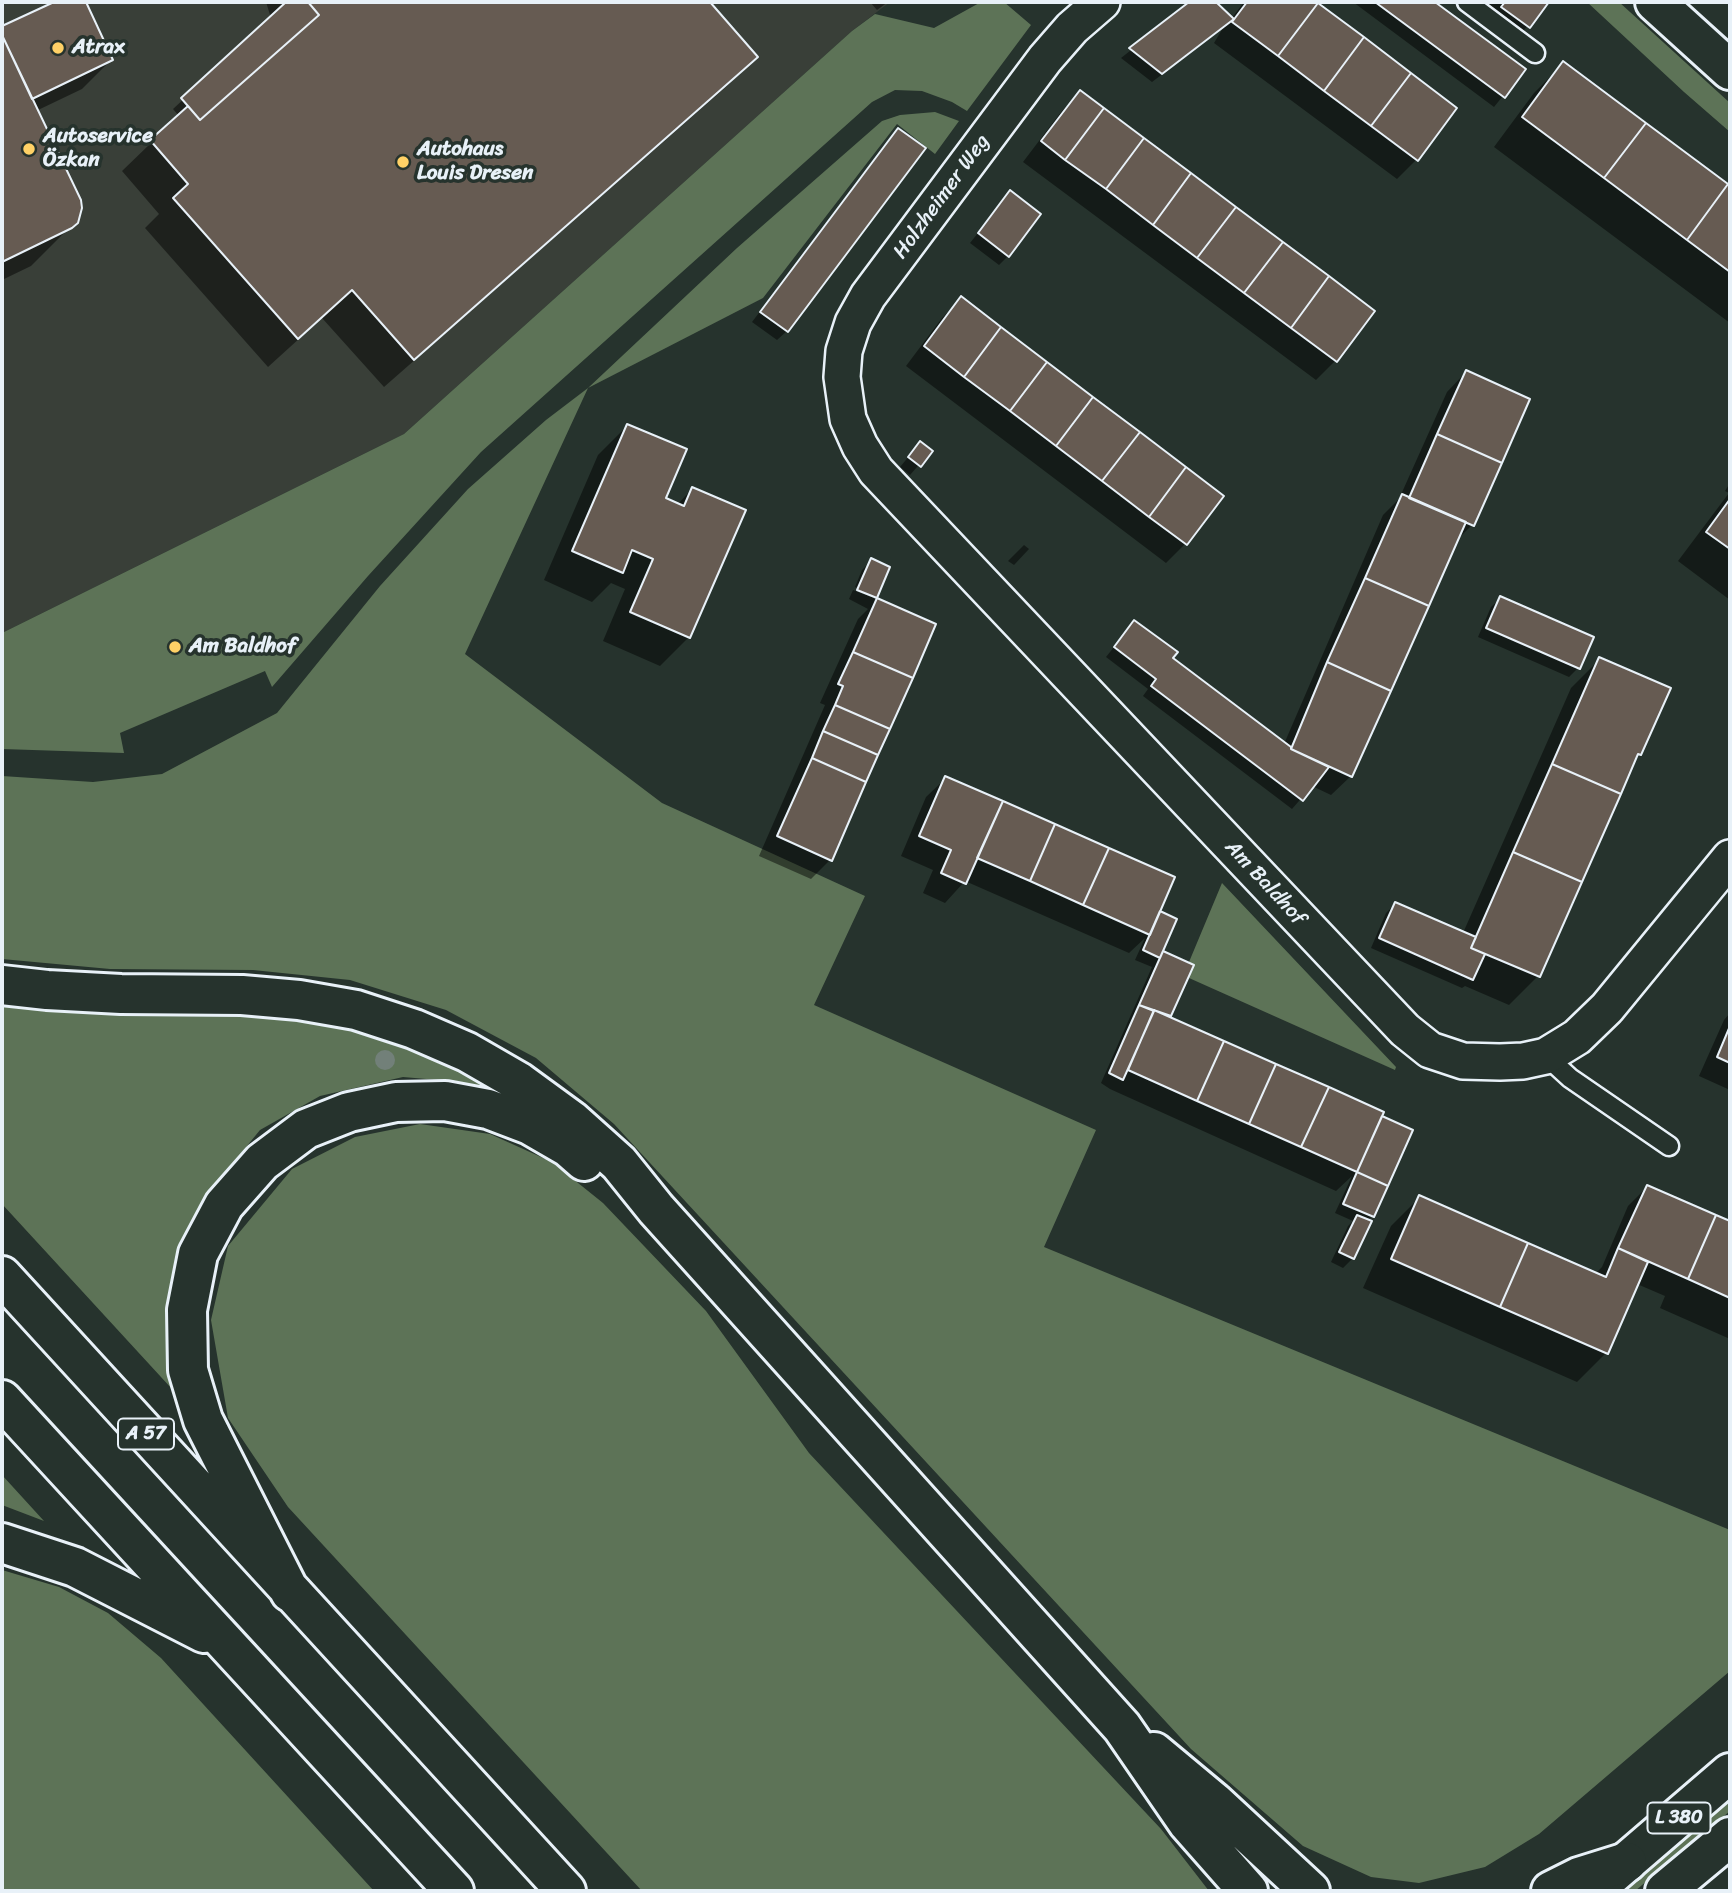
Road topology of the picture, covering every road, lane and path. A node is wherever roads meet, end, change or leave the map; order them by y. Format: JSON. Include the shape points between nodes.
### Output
{"nodes":[{"id":1,"x":1102,"y":2,"type":"edge"},
{"id":2,"x":1468,"y":2,"type":"edge"},
{"id":3,"x":1656,"y":2,"type":"edge"},
{"id":4,"x":1535,"y":53,"type":"dead end"},
{"id":5,"x":1730,"y":70,"type":"edge"},
{"id":6,"x":848,"y":419,"type":"joint"},
{"id":7,"x":1730,"y":858,"type":"edge"},
{"id":8,"x":2,"y":985,"type":"edge"},
{"id":9,"x":1546,"y":1056,"type":"junction"},
{"id":10,"x":1669,"y":1146,"type":"dead end"},
{"id":11,"x":656,"y":1209,"type":"junction"},
{"id":12,"x":2,"y":1276,"type":"edge"},
{"id":13,"x":2,"y":1400,"type":"edge"},
{"id":14,"x":2,"y":1543,"type":"edge"},
{"id":15,"x":290,"y":1592,"type":"junction"},
{"id":16,"x":227,"y":1645,"type":"junction"},
{"id":17,"x":1122,"y":1727,"type":"junction"},
{"id":18,"x":1730,"y":1773,"type":"edge"},
{"id":19,"x":1730,"y":1837,"type":"edge"},
{"id":20,"x":1627,"y":1862,"type":"junction"},
{"id":21,"x":1309,"y":1887,"type":"edge"},
{"id":22,"x":1243,"y":1888,"type":"edge"},
{"id":23,"x":454,"y":1891,"type":"edge"},
{"id":24,"x":566,"y":1891,"type":"edge"},
{"id":25,"x":1550,"y":1891,"type":"edge"},
{"id":26,"x":1591,"y":1891,"type":"edge"},
{"id":27,"x":1665,"y":1891,"type":"edge"}],
"edges":[{"from":1,"to":6,"type":"street","name":"Holzheimer Weg","via":[[1045,59],[868,296],[844,351],[842,377]]},
{"from":2,"to":4,"type":"lane"},
{"from":3,"to":5,"type":"main road"},
{"from":6,"to":9,"type":"street","name":"Am Baldhof","via":[[876,471],[1405,1030],[1430,1050],[1463,1061]]},
{"from":7,"to":9,"type":"street","name":"Am Baldhof","via":[[1608,1008],[1577,1037]]},
{"from":8,"to":11,"type":"main road","via":[[299,1000],[356,1010],[414,1029],[509,1076],[571,1120],[620,1163]]},
{"from":9,"to":10,"type":"lane","via":[[1570,1078]]},
{"from":11,"to":15,"type":"main road","via":[[530,1125],[488,1109],[445,1101],[396,1102],[349,1112],[306,1129],[262,1162],[224,1205],[198,1254],[187,1310],[188,1370],[203,1420]]},
{"from":11,"to":17,"type":"main road"},
{"from":12,"to":15,"type":"main road","number":"A 57"},
{"from":13,"to":16,"type":"main road"},
{"from":14,"to":16,"type":"main road","via":[[75,1567]]},
{"from":15,"to":24,"type":"main road","number":"A 57"},
{"from":16,"to":23,"type":"main road"},
{"from":17,"to":21,"type":"main road"},
{"from":17,"to":22,"type":"main road","via":[[1188,1823]]},
{"from":18,"to":20,"type":"main road","number":"L 380"},
{"from":19,"to":27,"type":"main road","number":"L 380"},
{"from":20,"to":25,"type":"main road"},
{"from":20,"to":26,"type":"main road","number":"L 380"}]}
